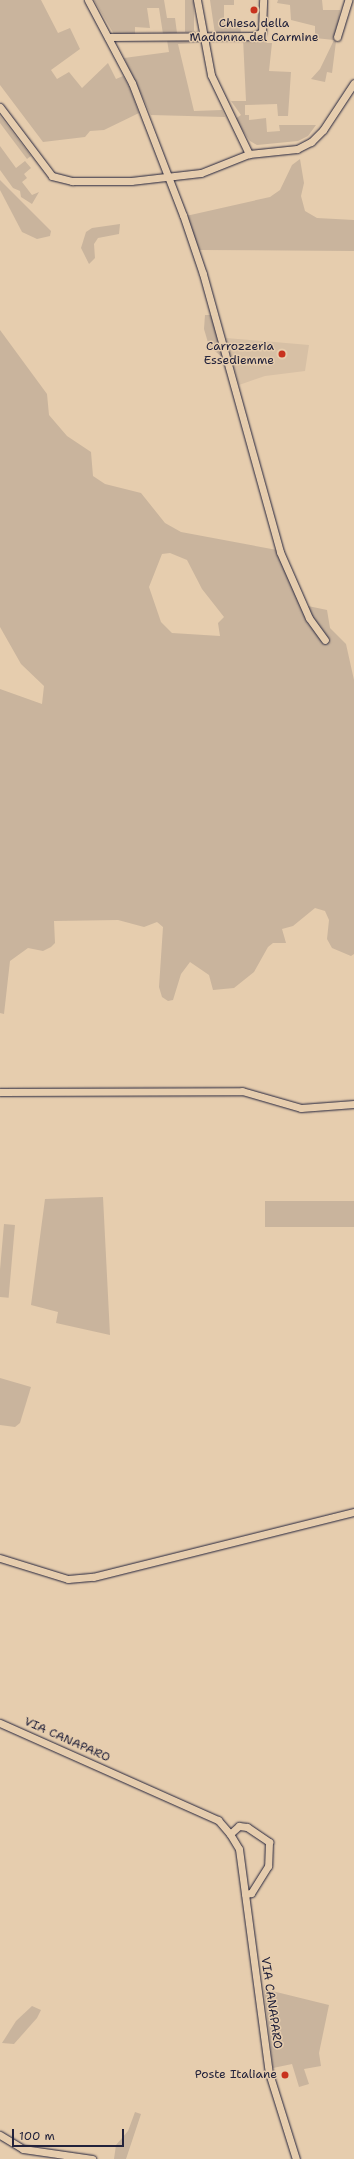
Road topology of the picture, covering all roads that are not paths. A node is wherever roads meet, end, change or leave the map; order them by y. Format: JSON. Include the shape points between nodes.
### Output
{"nodes":[{"id":1,"x":88,"y":0,"type":"edge"},
{"id":2,"x":197,"y":0,"type":"edge"},
{"id":3,"x":263,"y":0,"type":"edge"},
{"id":4,"x":348,"y":0,"type":"edge"},
{"id":5,"x":108,"y":36,"type":"junction"},
{"id":6,"x":203,"y":37,"type":"junction"},
{"id":7,"x":337,"y":37,"type":"dead end"},
{"id":8,"x":354,"y":83,"type":"edge"},
{"id":9,"x":0,"y":107,"type":"edge"},
{"id":10,"x":249,"y":154,"type":"junction"},
{"id":11,"x":166,"y":177,"type":"junction"},
{"id":12,"x":325,"y":640,"type":"dead end"},
{"id":13,"x":0,"y":1092,"type":"edge"},
{"id":14,"x":354,"y":1104,"type":"edge"},
{"id":15,"x":354,"y":1512,"type":"edge"},
{"id":16,"x":0,"y":1558,"type":"edge"},
{"id":17,"x":0,"y":1723,"type":"edge"},
{"id":18,"x":230,"y":1834,"type":"junction"},
{"id":19,"x":245,"y":1894,"type":"junction"},
{"id":20,"x":0,"y":2135,"type":"edge"},
{"id":21,"x":92,"y":2159,"type":"edge"},
{"id":22,"x":296,"y":2159,"type":"edge"}],
"edges":[{"from":1,"to":5,"type":"street"},
{"from":2,"to":6,"type":"street"},
{"from":3,"to":6,"type":"street","via":[[261,33]]},
{"from":4,"to":7,"type":"street"},
{"from":5,"to":6,"type":"street"},
{"from":5,"to":11,"type":"street","via":[[132,83]]},
{"from":6,"to":10,"type":"street","via":[[219,95]]},
{"from":8,"to":10,"type":"street","via":[[311,142],[296,149]]},
{"from":9,"to":11,"type":"street","via":[[52,176],[60,180],[110,182]]},
{"from":10,"to":11,"type":"street","via":[[201,173]]},
{"from":11,"to":12,"type":"street","via":[[203,274],[280,552],[309,618]]},
{"from":13,"to":14,"type":"street","via":[[242,1091],[301,1108]]},
{"from":15,"to":16,"type":"street","via":[[92,1577],[68,1579]]},
{"from":17,"to":18,"type":"street","name":"VIA CANAPARO","via":[[218,1820]]},
{"from":18,"to":19,"type":"street","name":"VIA CANAPARO","via":[[239,1849]]},
{"from":18,"to":19,"type":"street","via":[[239,1826],[247,1827],[269,1842],[268,1866],[252,1893]]},
{"from":19,"to":22,"type":"street","name":"VIA CANAPARO","via":[[269,2073]]},
{"from":20,"to":21,"type":"street","via":[[23,2149]]}]}
